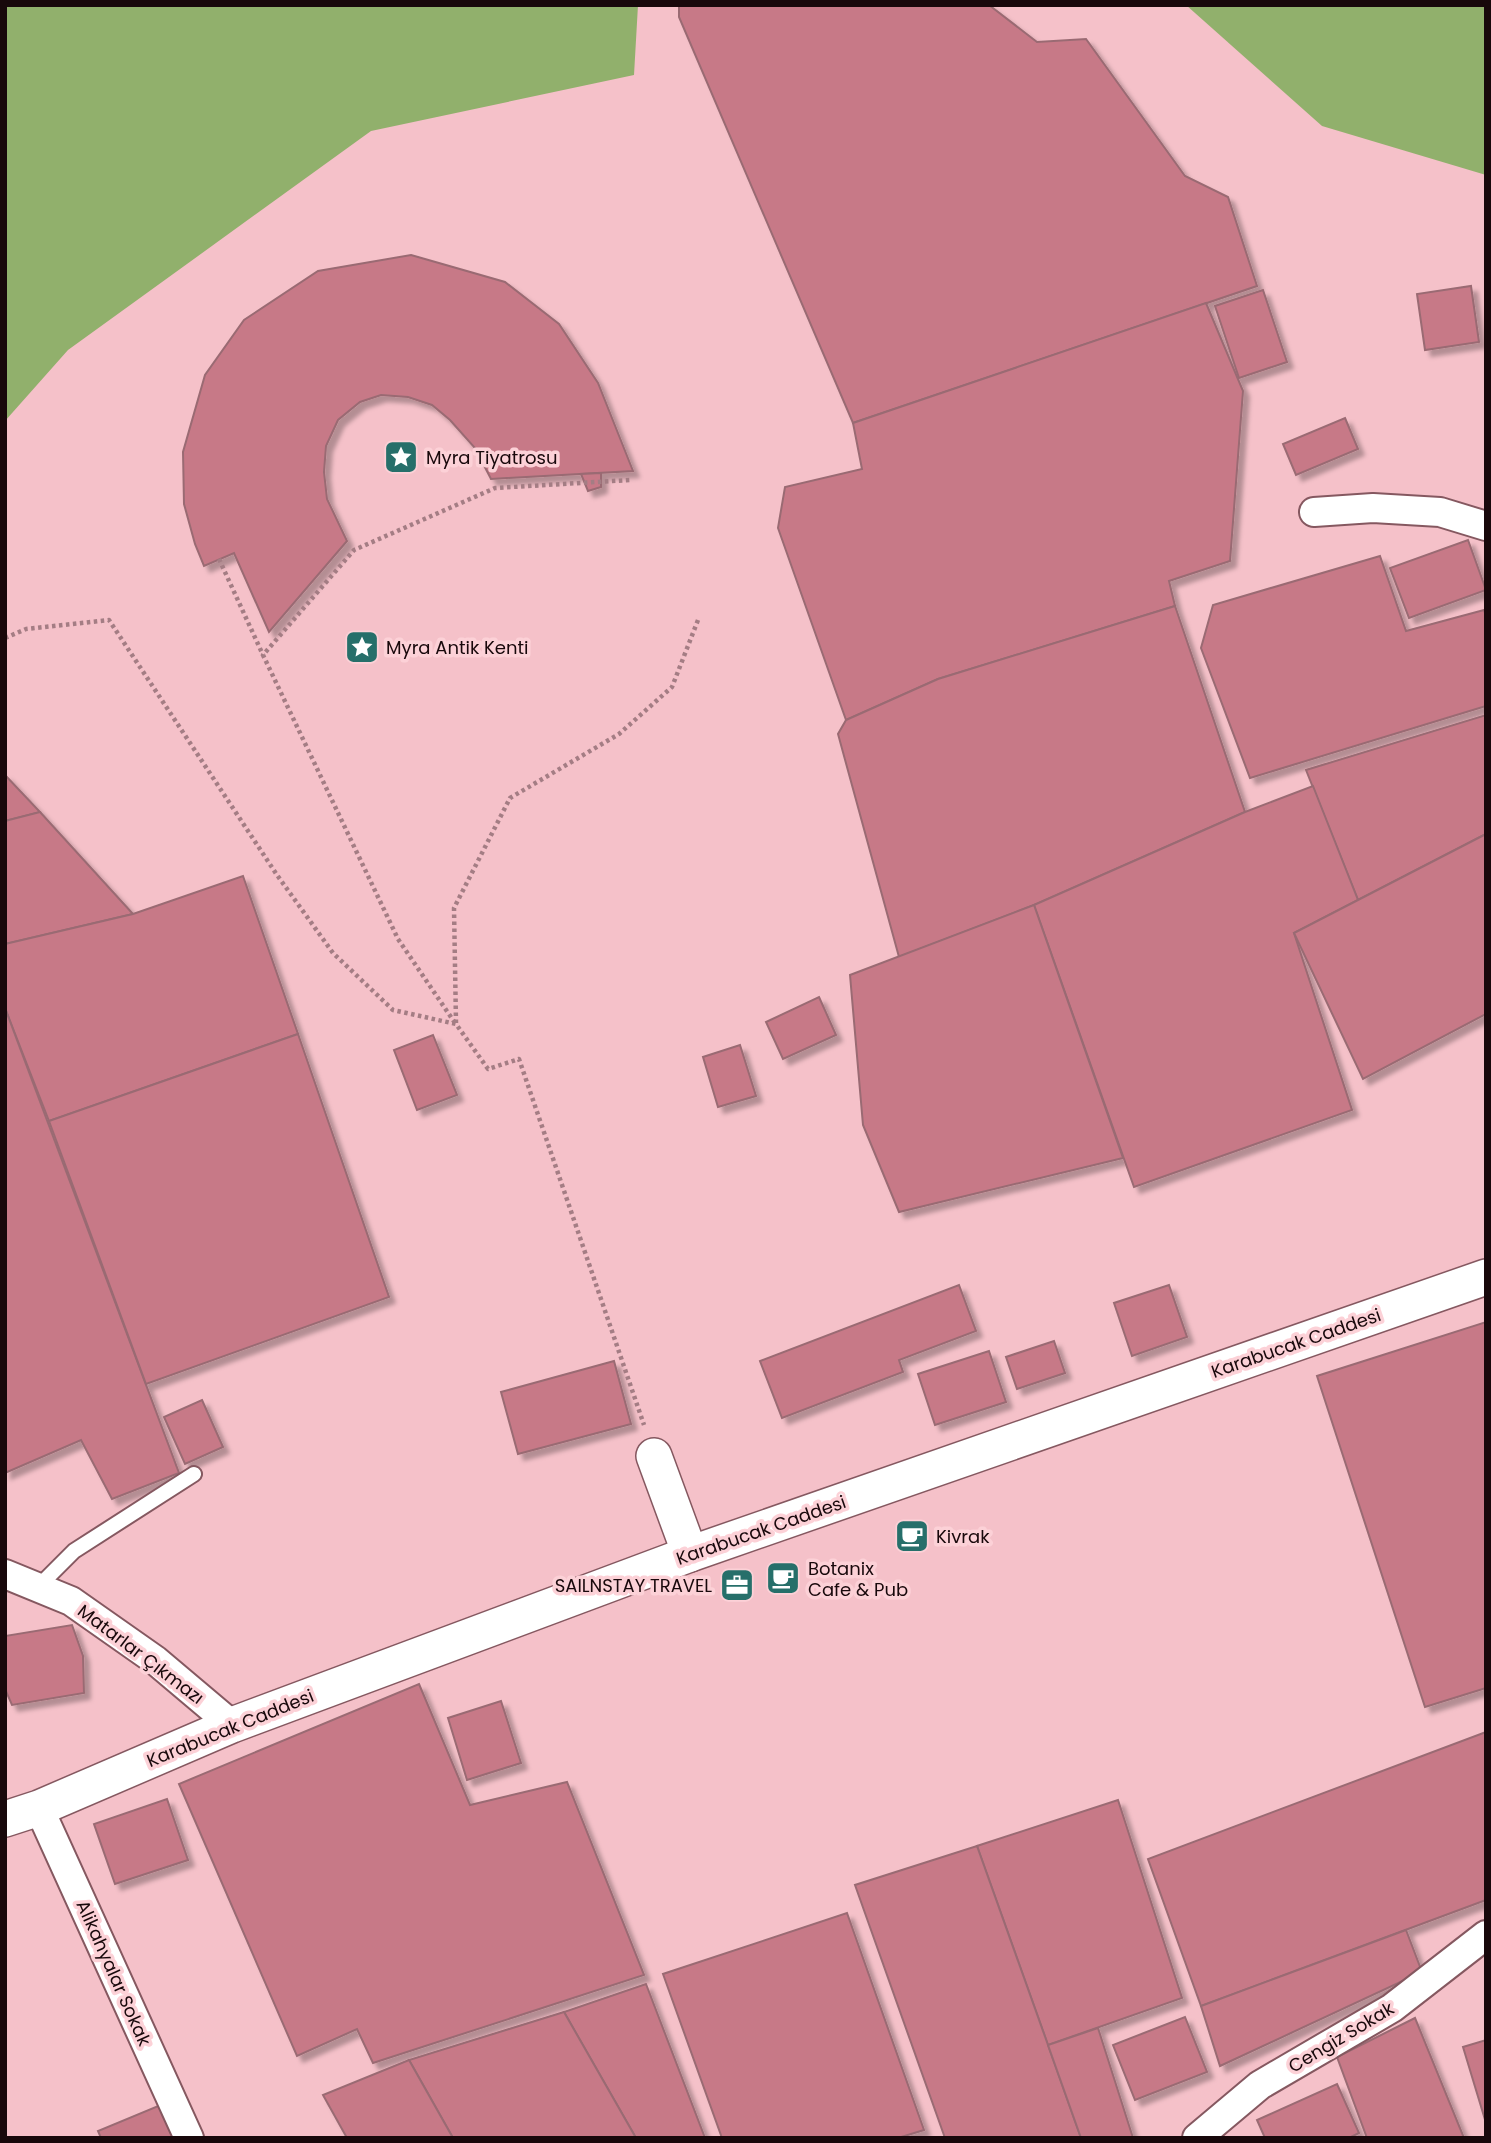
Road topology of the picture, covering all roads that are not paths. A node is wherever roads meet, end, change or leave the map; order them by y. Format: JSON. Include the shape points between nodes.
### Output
{"nodes":[{"id":1,"x":1314,"y":512,"type":"dead end"},
{"id":2,"x":1486,"y":526,"type":"edge"},
{"id":3,"x":1486,"y":1277,"type":"edge"},
{"id":4,"x":654,"y":1456,"type":"road end"},
{"id":5,"x":194,"y":1474,"type":"dead end"},
{"id":6,"x":690,"y":1554,"type":"junction"},
{"id":7,"x":5,"y":1574,"type":"edge"},
{"id":8,"x":37,"y":1588,"type":"junction"},
{"id":9,"x":232,"y":1725,"type":"junction"},
{"id":10,"x":39,"y":1808,"type":"junction"},
{"id":11,"x":5,"y":1819,"type":"edge"},
{"id":12,"x":1486,"y":1935,"type":"edge"},
{"id":13,"x":189,"y":2138,"type":"edge"},
{"id":14,"x":1196,"y":2138,"type":"edge"}],
"edges":[{"from":1,"to":2,"type":"street","via":[[1373,508],[1440,512]]},
{"from":3,"to":6,"type":"street","name":"Karabucak Caddesi"},
{"from":4,"to":6,"type":"street"},
{"from":5,"to":8,"type":"lane","via":[[74,1550]]},
{"from":6,"to":9,"type":"street","name":"Karabucak Caddesi"},
{"from":7,"to":8,"type":"street","name":"Matarlar Çıkmazı"},
{"from":8,"to":9,"type":"street","name":"Matarlar Çıkmazı","via":[[71,1601],[155,1660]]},
{"from":9,"to":10,"type":"street","name":"Karabucak Caddesi"},
{"from":10,"to":11,"type":"street","name":"Karabucak Caddesi"},
{"from":10,"to":13,"type":"street","name":"Alikahyalar Sokak"},
{"from":12,"to":14,"type":"street","name":"Cengiz Sokak","via":[[1392,2008],[1260,2085]]}]}
